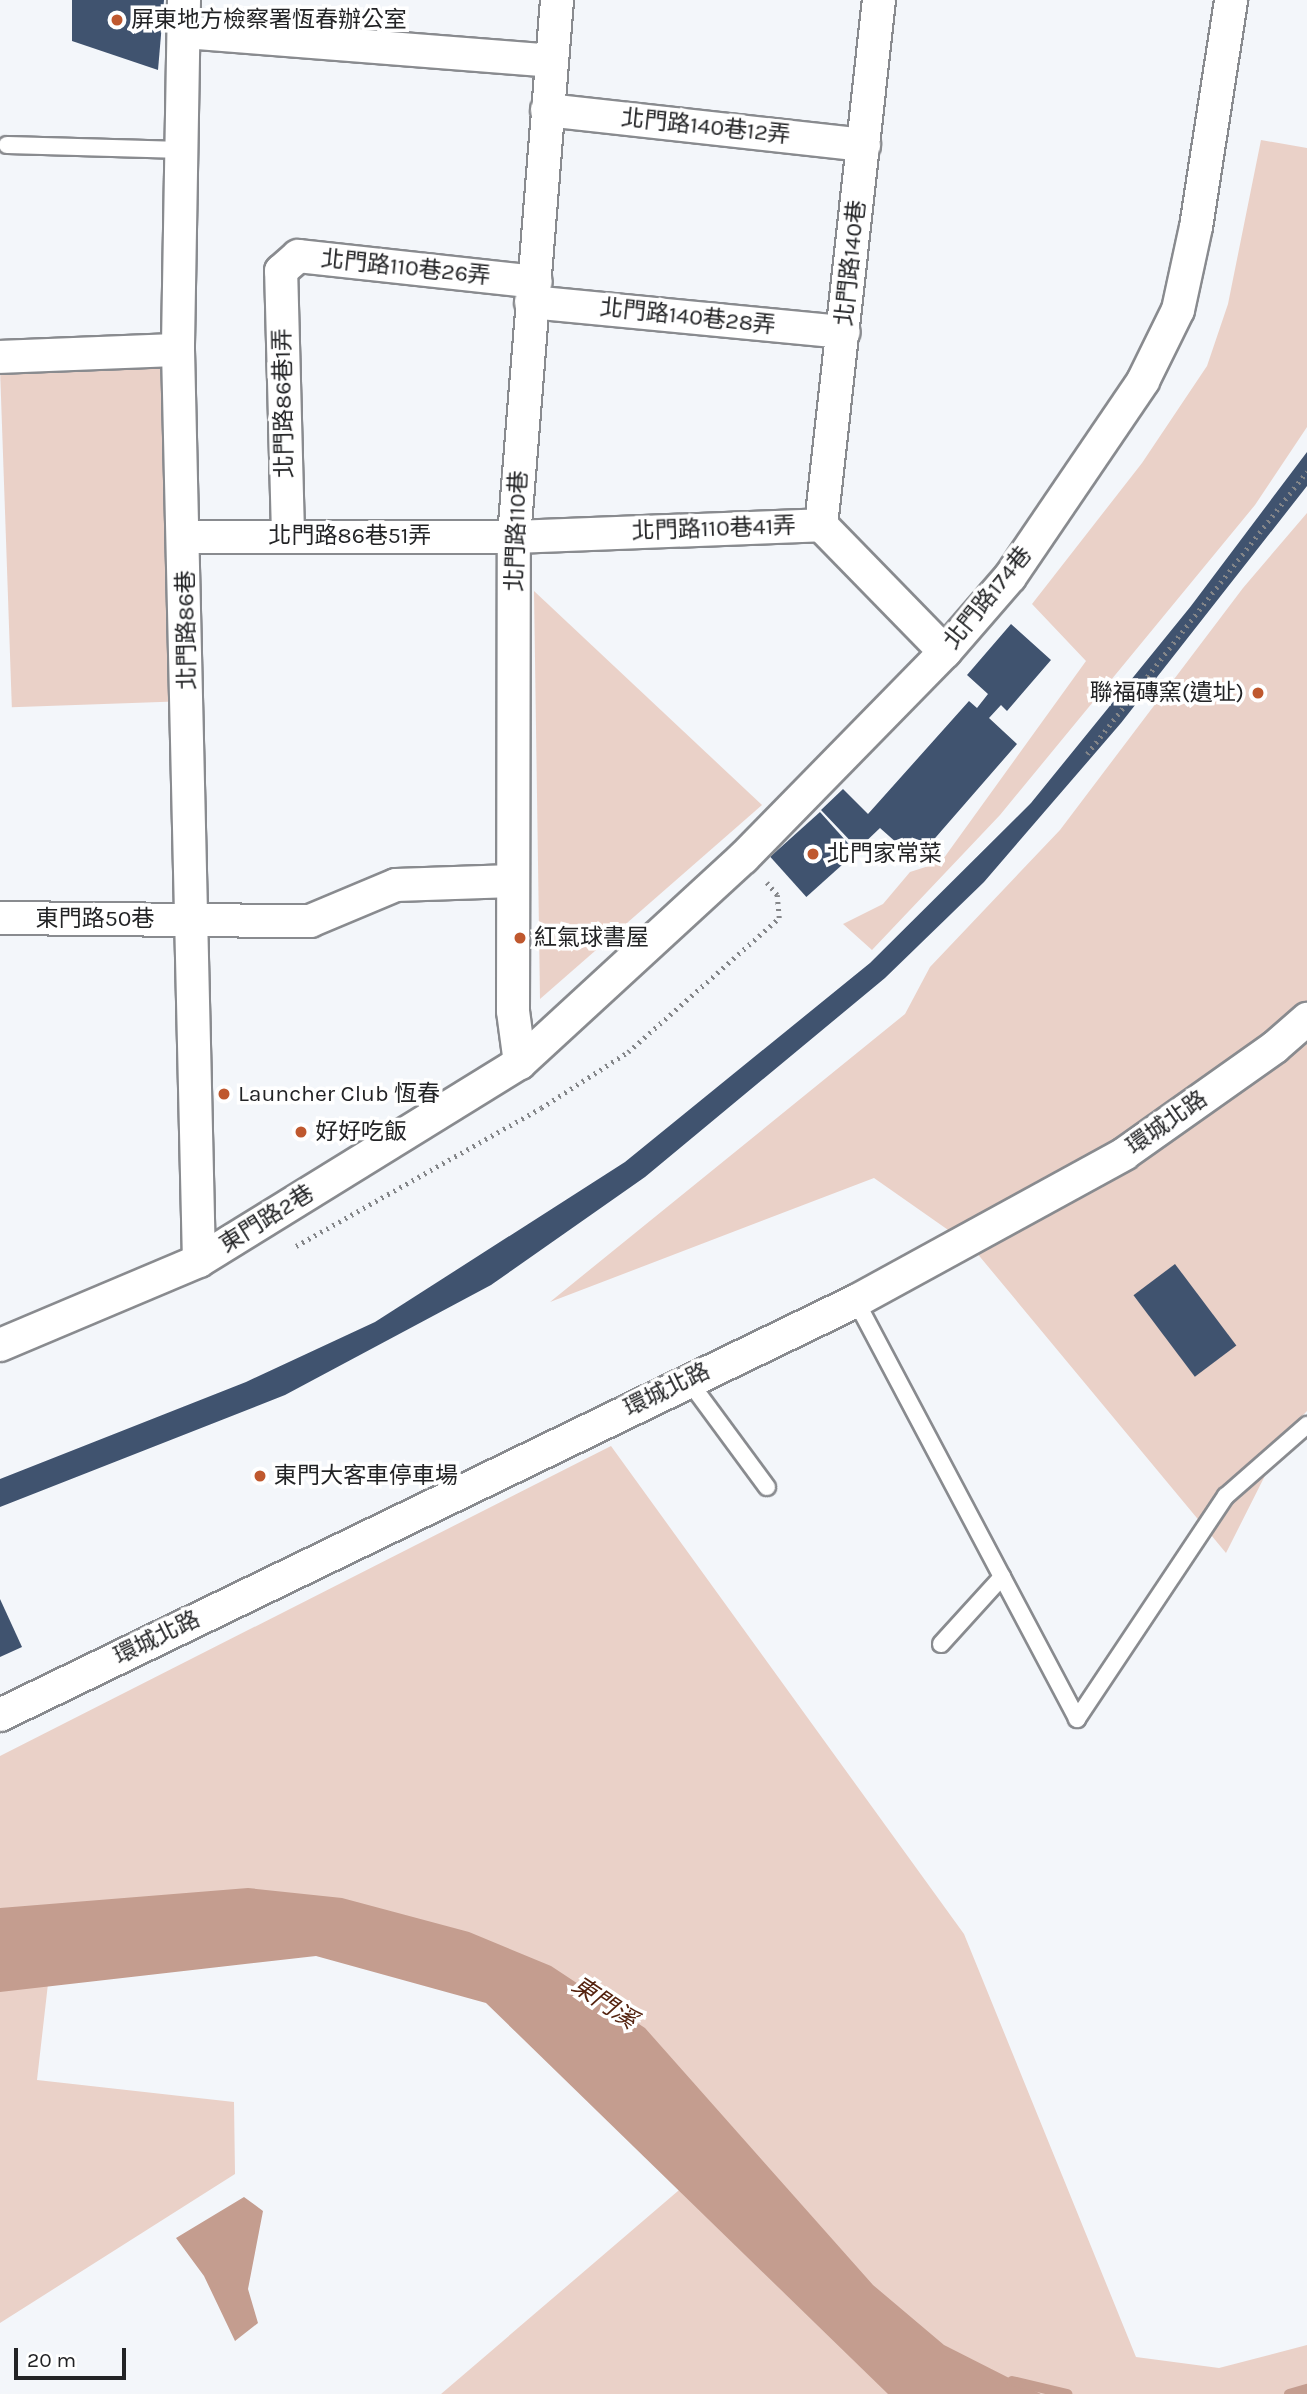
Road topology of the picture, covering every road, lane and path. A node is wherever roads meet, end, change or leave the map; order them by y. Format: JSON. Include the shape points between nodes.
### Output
{"nodes":[{"id":1,"x":184,"y":0,"type":"edge"},
{"id":2,"x":557,"y":0,"type":"edge"},
{"id":3,"x":879,"y":0,"type":"edge"},
{"id":4,"x":1231,"y":0,"type":"edge"},
{"id":5,"x":185,"y":32,"type":"junction"},
{"id":6,"x":551,"y":61,"type":"junction"},
{"id":7,"x":547,"y":110,"type":"junction"},
{"id":8,"x":7,"y":145,"type":"dead end"},
{"id":9,"x":864,"y":145,"type":"junction"},
{"id":10,"x":183,"y":150,"type":"junction"},
{"id":11,"x":281,"y":271,"type":"joint"},
{"id":12,"x":534,"y":292,"type":"junction"},
{"id":13,"x":844,"y":332,"type":"junction"},
{"id":14,"x":178,"y":350,"type":"junction"},
{"id":15,"x":0,"y":357,"type":"edge"},
{"id":16,"x":1307,"y":471,"type":"edge"},
{"id":17,"x":821,"y":525,"type":"junction"},
{"id":18,"x":288,"y":534,"type":"junction"},
{"id":19,"x":185,"y":537,"type":"junction"},
{"id":20,"x":514,"y":537,"type":"junction"},
{"id":21,"x":945,"y":652,"type":"junction"},
{"id":22,"x":1087,"y":754,"type":"dead end"},
{"id":23,"x":513,"y":881,"type":"junction"},
{"id":24,"x":0,"y":918,"type":"edge"},
{"id":25,"x":190,"y":920,"type":"junction"},
{"id":26,"x":1307,"y":1019,"type":"edge"},
{"id":27,"x":520,"y":1063,"type":"junction"},
{"id":28,"x":199,"y":1261,"type":"junction"},
{"id":29,"x":856,"y":1301,"type":"junction"},
{"id":30,"x":0,"y":1345,"type":"edge"},
{"id":31,"x":688,"y":1380,"type":"junction"},
{"id":32,"x":1307,"y":1425,"type":"edge"},
{"id":33,"x":767,"y":1487,"type":"dead end"},
{"id":34,"x":1002,"y":1577,"type":"junction"},
{"id":35,"x":941,"y":1644,"type":"dead end"},
{"id":36,"x":0,"y":1714,"type":"edge"}],
"edges":[{"from":1,"to":5,"type":"street","name":"北門路86巷"},
{"from":2,"to":6,"type":"street","name":"北門路110巷"},
{"from":3,"to":9,"type":"street","name":"北門路140巷"},
{"from":4,"to":21,"type":"street","name":"北門路174巷","via":[[1196,227],[1178,310],[1143,381],[1040,533],[1010,577]]},
{"from":5,"to":6,"type":"street"},
{"from":5,"to":10,"type":"street","name":"北門路86巷"},
{"from":6,"to":7,"type":"street","name":"北門路110巷"},
{"from":7,"to":9,"type":"street","name":"北門路140巷12弄"},
{"from":7,"to":12,"type":"street","name":"北門路110巷"},
{"from":8,"to":10,"type":"lane"},
{"from":9,"to":13,"type":"street","name":"北門路140巷"},
{"from":10,"to":14,"type":"street","name":"北門路86巷"},
{"from":11,"to":12,"type":"street","name":"北門路110巷26弄","via":[[298,257]]},
{"from":11,"to":18,"type":"street","name":"北門路86巷1弄"},
{"from":12,"to":13,"type":"street","name":"北門路140巷28弄"},
{"from":12,"to":20,"type":"street","name":"北門路110巷"},
{"from":13,"to":17,"type":"street","name":"北門路140巷"},
{"from":14,"to":15,"type":"street"},
{"from":14,"to":19,"type":"street","name":"北門路86巷"},
{"from":16,"to":22,"type":"path"},
{"from":17,"to":20,"type":"street","name":"北門路110巷41弄"},
{"from":17,"to":21,"type":"street","name":"北門路110巷41弄"},
{"from":18,"to":19,"type":"street","name":"北門路86巷51弄"},
{"from":18,"to":20,"type":"street","name":"北門路86巷51弄"},
{"from":19,"to":25,"type":"street","name":"北門路86巷"},
{"from":20,"to":23,"type":"street","name":"北門路110巷"},
{"from":21,"to":27,"type":"street","name":"北門路174巷","via":[[743,859]]},
{"from":23,"to":25,"type":"street","name":"東門路50巷","via":[[396,885],[310,921]]},
{"from":23,"to":27,"type":"street","name":"北門路110巷","via":[[513,1011]]},
{"from":24,"to":25,"type":"street","name":"東門路50巷"},
{"from":25,"to":28,"type":"street","name":"北門路86巷"},
{"from":26,"to":29,"type":"street","name":"環城北路","via":[[1124,1154]]},
{"from":27,"to":28,"type":"street","name":"東門路2巷"},
{"from":28,"to":30,"type":"street","name":"東門路2巷"},
{"from":29,"to":31,"type":"street","name":"環城北路"},
{"from":29,"to":34,"type":"lane"},
{"from":31,"to":33,"type":"lane"},
{"from":31,"to":36,"type":"street","name":"環城北路"},
{"from":32,"to":34,"type":"lane","via":[[1226,1496],[1077,1719]]},
{"from":34,"to":35,"type":"lane"}]}
